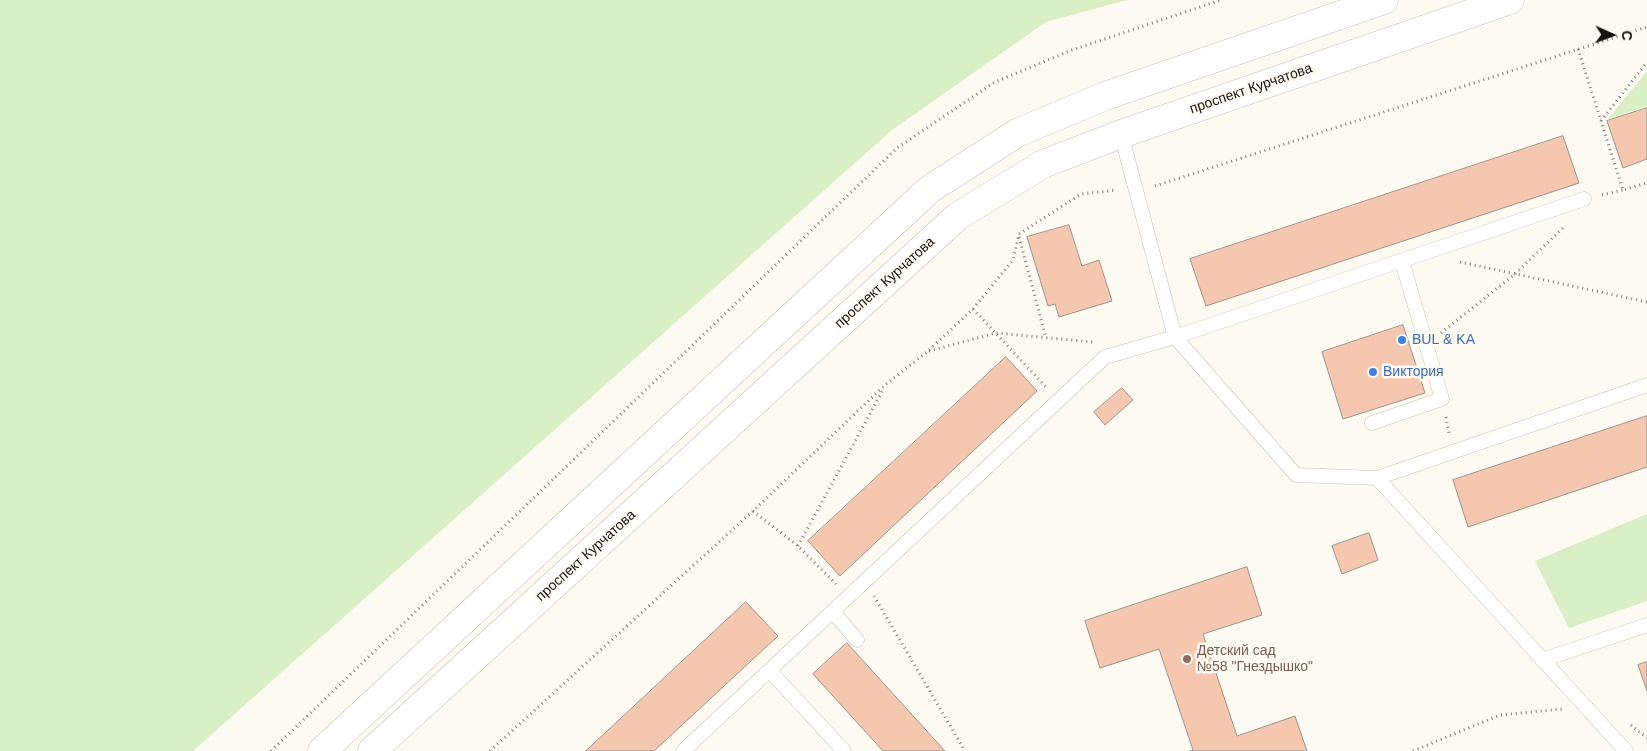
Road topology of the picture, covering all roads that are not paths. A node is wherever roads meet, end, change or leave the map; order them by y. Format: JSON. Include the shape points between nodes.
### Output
{"nodes":[{"id":1,"x":1384,"y":0,"type":"edge"},
{"id":2,"x":1510,"y":0,"type":"edge"},
{"id":3,"x":1121,"y":134,"type":"junction"},
{"id":4,"x":930,"y":188,"type":"junction"},
{"id":5,"x":1590,"y":198,"type":"road end"},
{"id":6,"x":958,"y":216,"type":"junction"},
{"id":7,"x":1402,"y":261,"type":"junction"},
{"id":8,"x":1175,"y":337,"type":"junction"},
{"id":9,"x":1647,"y":385,"type":"edge"},
{"id":10,"x":1372,"y":423,"type":"dead end"},
{"id":11,"x":1377,"y":478,"type":"junction"},
{"id":12,"x":833,"y":612,"type":"junction"},
{"id":13,"x":1647,"y":625,"type":"edge"},
{"id":14,"x":857,"y":640,"type":"dead end"},
{"id":15,"x":1542,"y":660,"type":"junction"},
{"id":16,"x":770,"y":671,"type":"junction"},
{"id":17,"x":322,"y":751,"type":"edge"},
{"id":18,"x":372,"y":751,"type":"edge"},
{"id":19,"x":683,"y":751,"type":"edge"},
{"id":20,"x":844,"y":751,"type":"edge"},
{"id":21,"x":1626,"y":751,"type":"edge"}],
"edges":[{"from":1,"to":4,"type":"main road","via":[[1105,96],[1018,133]]},
{"from":2,"to":3,"type":"main road","name":"проспект Курчатова"},
{"from":3,"to":6,"type":"main road","name":"проспект Курчатова","via":[[1043,164]]},
{"from":3,"to":8,"type":"lane"},
{"from":4,"to":6,"type":"main road"},
{"from":4,"to":17,"type":"main road"},
{"from":5,"to":7,"type":"lane"},
{"from":6,"to":18,"type":"main road","name":"проспект Курчатова"},
{"from":7,"to":8,"type":"lane"},
{"from":7,"to":10,"type":"lane","via":[[1442,399]]},
{"from":8,"to":11,"type":"lane","via":[[1296,475]]},
{"from":8,"to":12,"type":"lane","via":[[1105,357]]},
{"from":9,"to":11,"type":"lane"},
{"from":11,"to":15,"type":"lane"},
{"from":12,"to":14,"type":"lane"},
{"from":12,"to":16,"type":"lane"},
{"from":13,"to":15,"type":"lane"},
{"from":15,"to":21,"type":"lane"},
{"from":16,"to":19,"type":"lane"},
{"from":16,"to":20,"type":"lane"}]}
